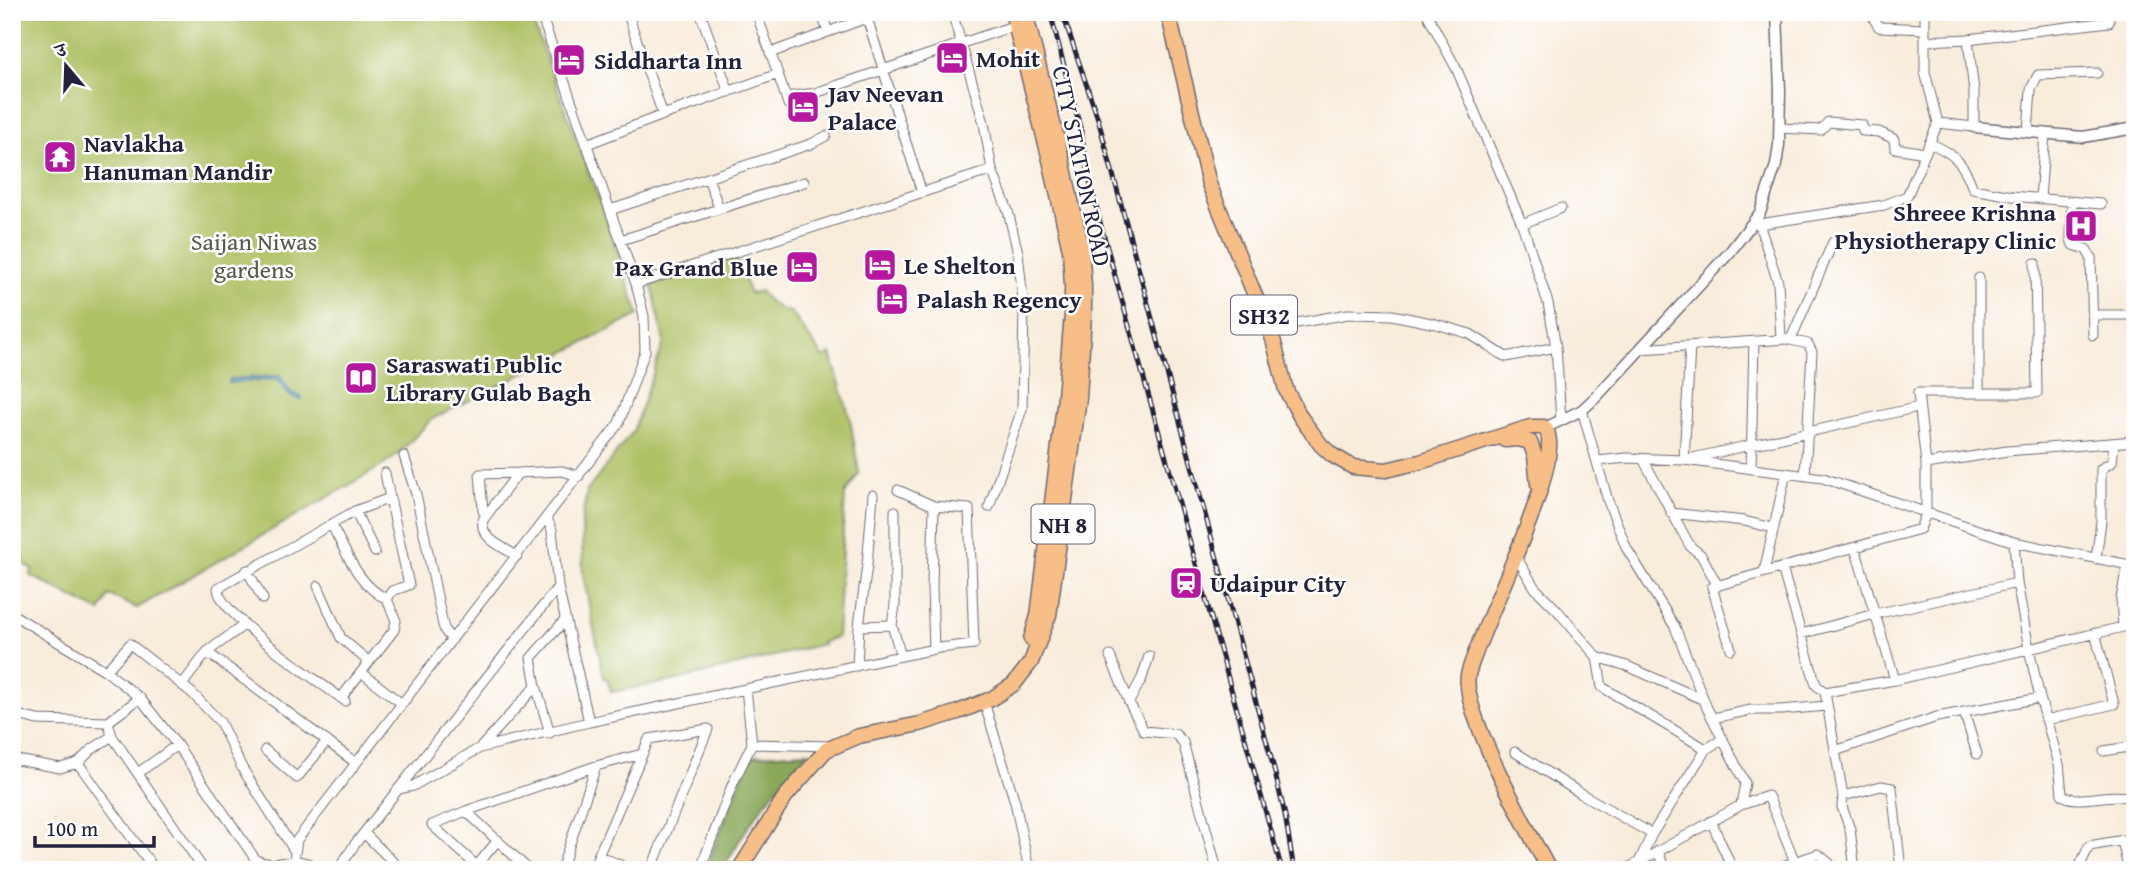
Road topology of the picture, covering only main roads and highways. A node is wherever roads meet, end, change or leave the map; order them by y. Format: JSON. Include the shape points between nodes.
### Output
{"nodes":[{"id":1,"x":1168,"y":12,"type":"edge"},
{"id":2,"x":1020,"y":18,"type":"edge"},
{"id":3,"x":1545,"y":428,"type":"junction"},
{"id":4,"x":1483,"y":442,"type":"junction"},
{"id":5,"x":1530,"y":442,"type":"junction"},
{"id":6,"x":1538,"y":495,"type":"junction"},
{"id":7,"x":829,"y":746,"type":"junction"},
{"id":8,"x":729,"y":870,"type":"edge"},
{"id":9,"x":739,"y":870,"type":"edge"},
{"id":10,"x":1549,"y":870,"type":"edge"}],
"edges":[{"from":1,"to":4,"type":"main road","number":"SH32","via":[[1209,184],[1269,328],[1286,390],[1321,445],[1342,462],[1386,470]]},
{"from":2,"to":7,"type":"main road","name":"CITY STATION ROAD","number":"NH 8","via":[[1070,250],[1072,286],[1065,397],[1038,616],[1024,658],[1009,677],[955,704],[854,731]]},
{"from":2,"to":7,"type":"main road","name":"CITY STATION ROAD","number":"NH 8","via":[[1062,159],[1081,246],[1084,314],[1079,398],[1049,615],[1031,662],[1014,684],[984,702],[920,724]]},
{"from":3,"to":4,"type":"main road","number":"SH32","via":[[1530,427]]},
{"from":3,"to":5,"type":"main road","via":[[1543,440]]},
{"from":3,"to":6,"type":"main road","via":[[1550,437],[1549,454]]},
{"from":4,"to":5,"type":"main road"},
{"from":5,"to":6,"type":"main road","via":[[1537,464]]},
{"from":6,"to":10,"type":"main road","via":[[1468,678],[1473,712],[1488,749]]},
{"from":7,"to":8,"type":"main road","name":"CITY STATION ROAD","number":"NH 8","via":[[802,764],[778,792]]},
{"from":7,"to":9,"type":"main road","name":"CITY STATION ROAD","number":"NH 8","via":[[785,797]]}]}
